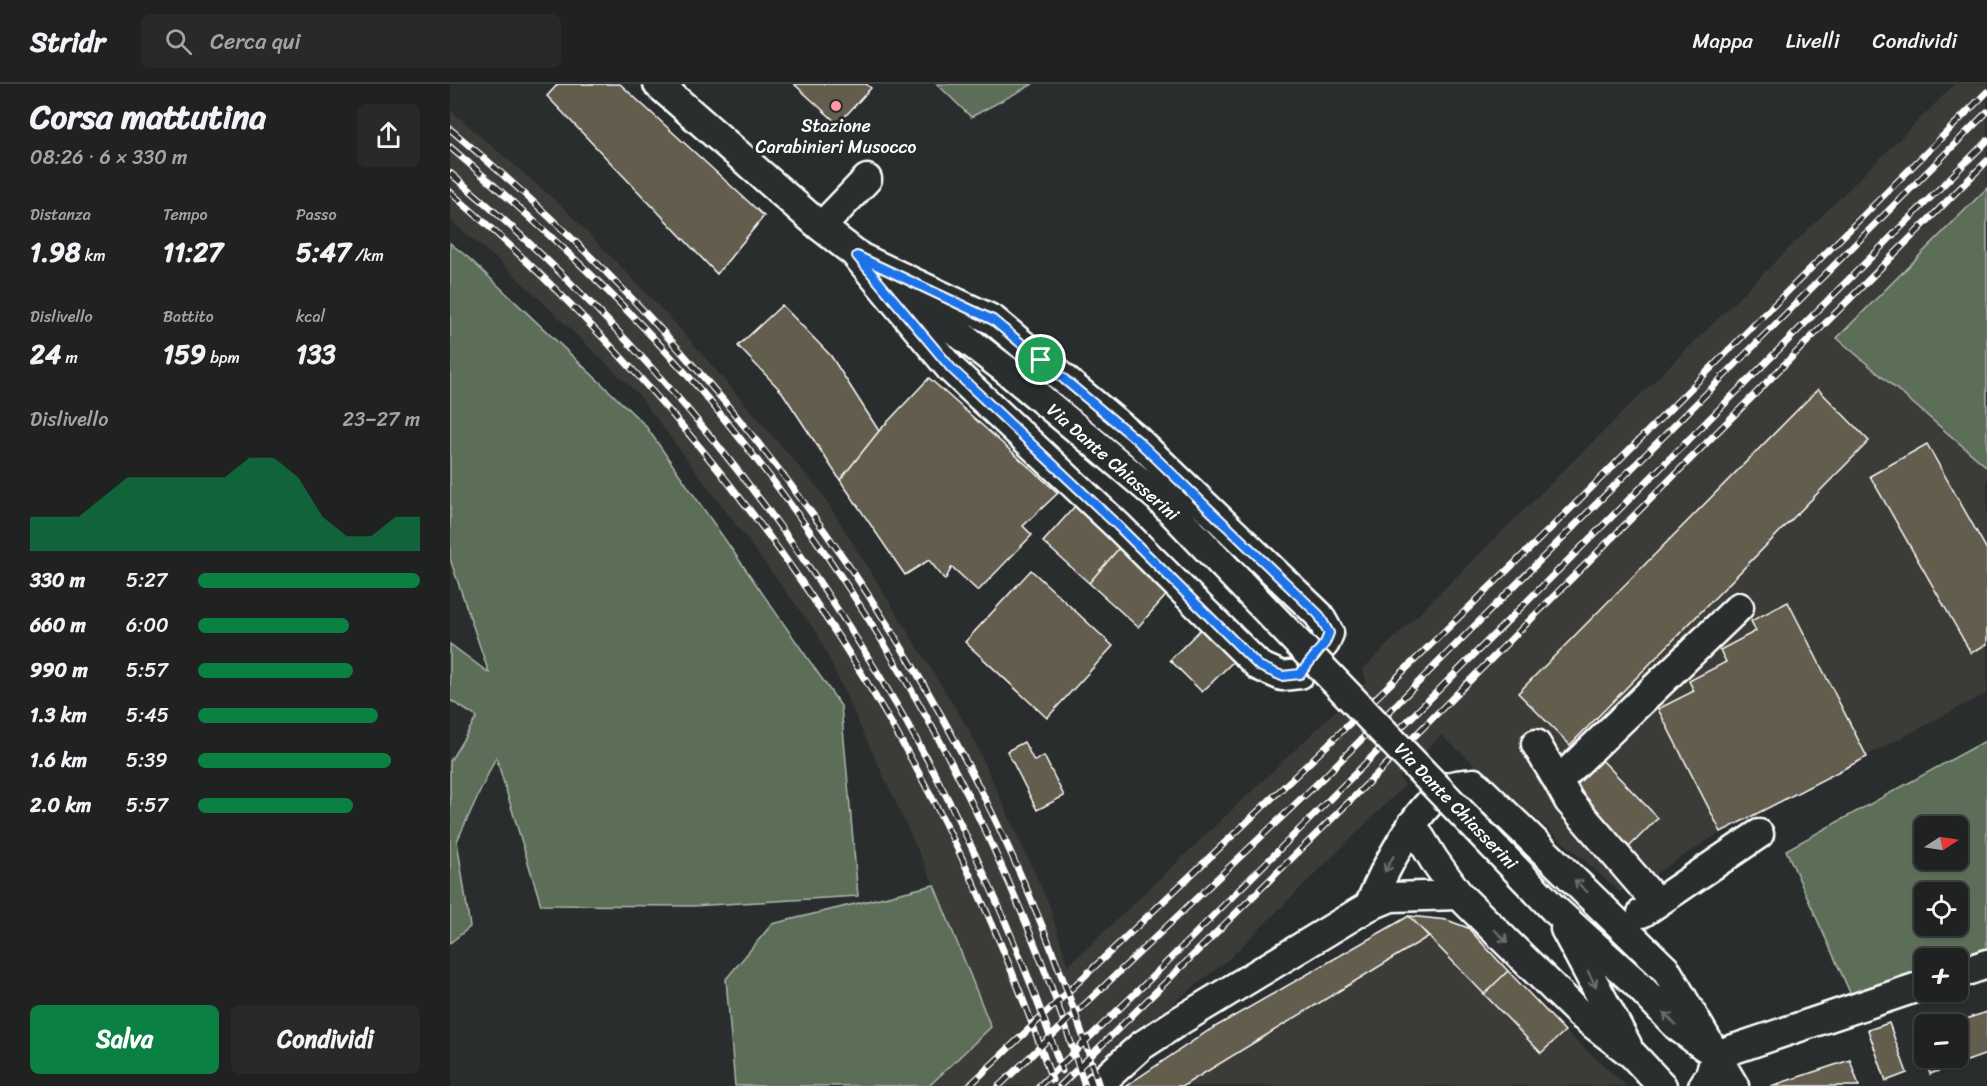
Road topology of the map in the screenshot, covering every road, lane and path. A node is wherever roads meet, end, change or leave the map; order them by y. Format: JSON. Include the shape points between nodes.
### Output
{"nodes":[{"id":1,"x":658,"y":84,"type":"edge"},
{"id":2,"x":867,"y":179,"type":"dead end"},
{"id":3,"x":821,"y":227,"type":"junction"},
{"id":4,"x":857,"y":256,"type":"junction"},
{"id":5,"x":1739,"y":607,"type":"dead end"},
{"id":6,"x":1536,"y":744,"type":"dead end"},
{"id":7,"x":1558,"y":781,"type":"junction"},
{"id":8,"x":1413,"y":824,"type":"junction"},
{"id":9,"x":1759,"y":834,"type":"dead end"},
{"id":10,"x":1459,"y":895,"type":"junction"},
{"id":11,"x":1369,"y":906,"type":"junction"},
{"id":12,"x":1554,"y":909,"type":"junction"},
{"id":13,"x":1987,"y":964,"type":"edge"},
{"id":14,"x":1968,"y":971,"type":"edge"},
{"id":15,"x":1914,"y":988,"type":"edge"},
{"id":16,"x":1633,"y":1055,"type":"junction"},
{"id":17,"x":1716,"y":1055,"type":"junction"},
{"id":18,"x":1097,"y":1086,"type":"edge"},
{"id":19,"x":1662,"y":1086,"type":"edge"},
{"id":20,"x":1703,"y":1086,"type":"edge"},
{"id":21,"x":1734,"y":1086,"type":"edge"}],
"edges":[{"from":1,"to":3,"type":"street","name":"Via Dante Chiasserini"},
{"from":2,"to":3,"type":"street"},
{"from":3,"to":4,"type":"street","name":"Via Dante Chiasserini"},
{"from":4,"to":4,"type":"street","via":[[951,368],[1259,666],[1282,676],[1300,674],[1329,633],[1319,615],[1137,440],[993,320]]},
{"from":4,"to":12,"type":"street","name":"Via Dante Chiasserini","bridge":true,"via":[[1010,373],[1159,498]]},
{"from":5,"to":7,"type":"street"},
{"from":6,"to":7,"type":"street"},
{"from":7,"to":9,"type":"street","via":[[1648,909]]},
{"from":8,"to":10,"type":"street"},
{"from":8,"to":11,"type":"street","one_way":true},
{"from":17,"to":8,"type":"street","one_way":true,"via":[[1666,970],[1474,783],[1448,787]]},
{"from":10,"to":11,"type":"street","via":[[1391,897]]},
{"from":10,"to":16,"type":"street","one_way":true,"via":[[1580,1014]]},
{"from":11,"to":18,"type":"street","via":[[1173,1025]]},
{"from":12,"to":16,"type":"street","name":"Via Dante Chiasserini","one_way":true},
{"from":17,"to":12,"type":"street","name":"Via Dante Chiasserini","one_way":true,"via":[[1678,1027]]},
{"from":13,"to":14,"type":"street"},
{"from":15,"to":17,"type":"street"},
{"from":16,"to":19,"type":"street"},
{"from":17,"to":20,"type":"street"},
{"from":17,"to":21,"type":"street","name":"Via Dante Chiasserini"}]}
